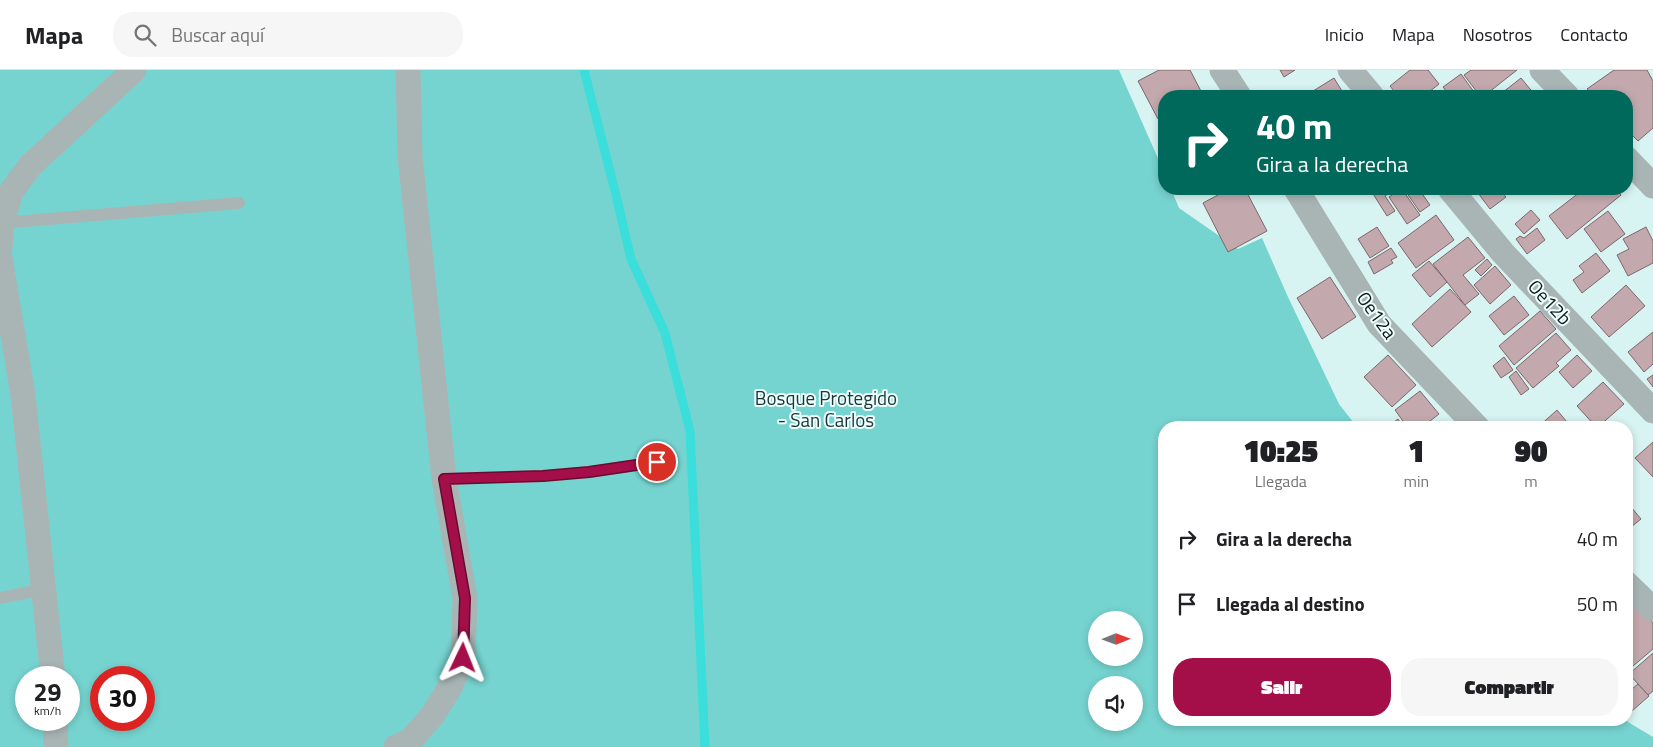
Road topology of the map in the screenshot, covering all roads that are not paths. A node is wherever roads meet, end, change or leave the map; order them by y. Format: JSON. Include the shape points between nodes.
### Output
{"nodes":[{"id":1,"x":134,"y":70,"type":"edge"},
{"id":2,"x":408,"y":70,"type":"edge"},
{"id":3,"x":1222,"y":70,"type":"edge"},
{"id":4,"x":1350,"y":70,"type":"edge"},
{"id":5,"x":1542,"y":70,"type":"edge"},
{"id":6,"x":1235,"y":90,"type":"edge"},
{"id":7,"x":1367,"y":90,"type":"edge"},
{"id":8,"x":1561,"y":90,"type":"edge"},
{"id":9,"x":1633,"y":165,"type":"edge"},
{"id":10,"x":1653,"y":186,"type":"edge"},
{"id":11,"x":1300,"y":195,"type":"edge"},
{"id":12,"x":1455,"y":195,"type":"edge"},
{"id":13,"x":239,"y":203,"type":"dead end"},
{"id":14,"x":2,"y":222,"type":"junction"},
{"id":15,"x":0,"y":247,"type":"edge"},
{"id":16,"x":0,"y":258,"type":"edge"},
{"id":17,"x":1653,"y":412,"type":"edge"},
{"id":18,"x":1471,"y":421,"type":"edge"},
{"id":19,"x":657,"y":462,"type":"dead end"},
{"id":20,"x":444,"y":479,"type":"junction"},
{"id":21,"x":45,"y":589,"type":"junction"},
{"id":22,"x":1633,"y":590,"type":"edge"},
{"id":23,"x":0,"y":598,"type":"edge"},
{"id":24,"x":1653,"y":609,"type":"edge"},
{"id":25,"x":52,"y":666,"type":"edge"},
{"id":26,"x":55,"y":731,"type":"edge"},
{"id":27,"x":56,"y":747,"type":"edge"},
{"id":28,"x":396,"y":747,"type":"edge"}],
"edges":[{"from":1,"to":14,"type":"street","via":[[30,166],[11,192]]},
{"from":2,"to":20,"type":"street","via":[[410,156]]},
{"from":3,"to":6,"type":"street"},
{"from":4,"to":7,"type":"street"},
{"from":5,"to":8,"type":"street"},
{"from":9,"to":10,"type":"street"},
{"from":11,"to":18,"type":"street","name":"Oe12a","via":[[1379,324]]},
{"from":12,"to":17,"type":"street","name":"Oe12b","via":[[1503,252]]},
{"from":13,"to":14,"type":"lane"},
{"from":14,"to":15,"type":"street"},
{"from":16,"to":21,"type":"street","via":[[23,395]]},
{"from":19,"to":20,"type":"lane","via":[[552,476]]},
{"from":20,"to":28,"type":"street","via":[[465,598],[463,658],[432,716],[410,741]]},
{"from":21,"to":23,"type":"lane"},
{"from":21,"to":25,"type":"street"},
{"from":22,"to":24,"type":"street"},
{"from":26,"to":27,"type":"street"}]}
